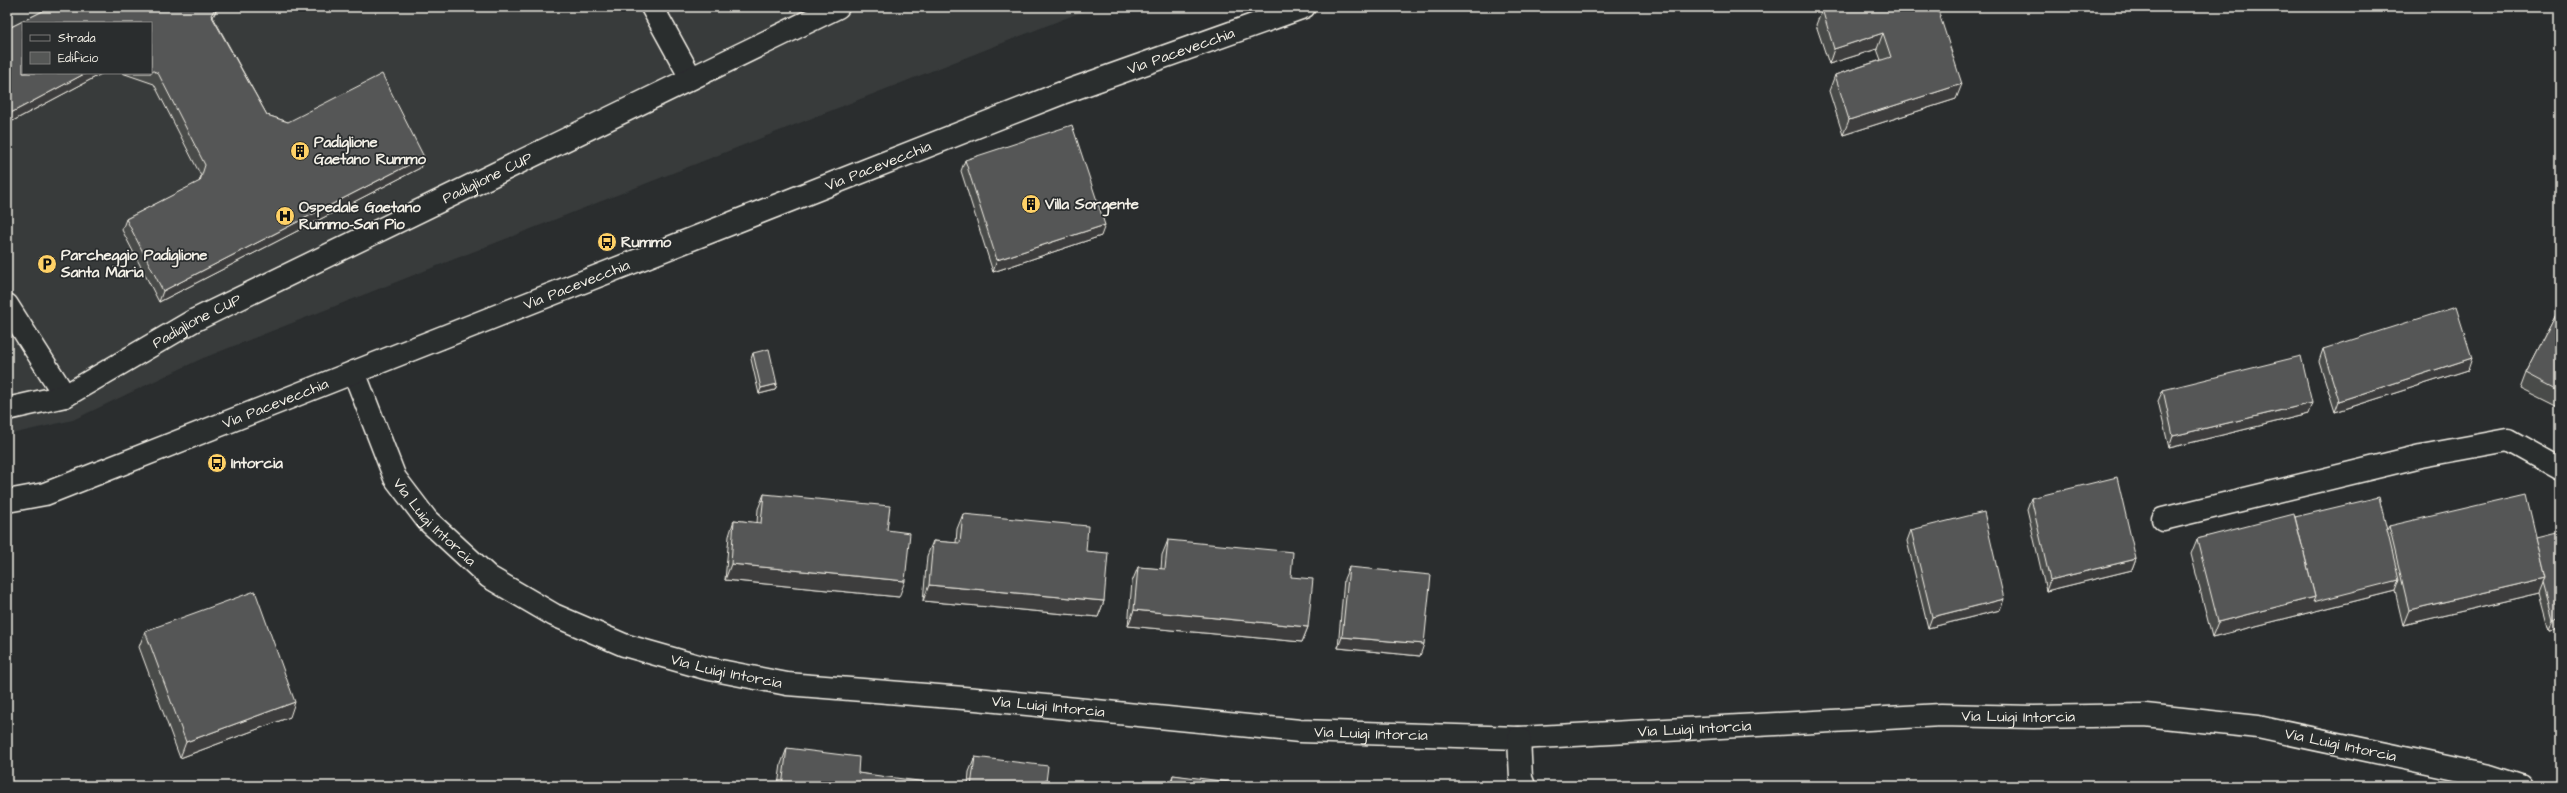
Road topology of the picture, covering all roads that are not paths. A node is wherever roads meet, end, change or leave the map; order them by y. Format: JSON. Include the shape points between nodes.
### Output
{"nodes":[{"id":1,"x":652,"y":7,"type":"edge"},
{"id":2,"x":838,"y":7,"type":"edge"},
{"id":3,"x":1304,"y":7,"type":"edge"},
{"id":4,"x":691,"y":78,"type":"junction"},
{"id":5,"x":7,"y":306,"type":"edge"},
{"id":6,"x":354,"y":372,"type":"junction"},
{"id":7,"x":65,"y":396,"type":"junction"},
{"id":8,"x":7,"y":409,"type":"edge"},
{"id":9,"x":2560,"y":469,"type":"edge"},
{"id":10,"x":7,"y":502,"type":"edge"},
{"id":11,"x":2163,"y":519,"type":"dead end"},
{"id":12,"x":1519,"y":738,"type":"junction"},
{"id":13,"x":1524,"y":786,"type":"edge"},
{"id":14,"x":2520,"y":786,"type":"edge"}],
"edges":[{"from":1,"to":4,"type":"street"},
{"from":2,"to":4,"type":"street","name":"Padiglione CUP"},
{"from":3,"to":6,"type":"street","name":"Via Pacevecchia","via":[[1062,93]]},
{"from":4,"to":7,"type":"street","name":"Padiglione CUP","via":[[193,321]]},
{"from":5,"to":7,"type":"street"},
{"from":6,"to":10,"type":"street","name":"Via Pacevecchia","via":[[45,494]]},
{"from":6,"to":12,"type":"street","name":"Via Luigi Intorcia","via":[[394,478],[427,520],[489,577],[554,615],[624,645],[705,668],[787,684],[976,699],[1300,731]]},
{"from":7,"to":8,"type":"street","name":"Padiglione CUP"},
{"from":9,"to":11,"type":"street","via":[[2508,440],[2421,456]]},
{"from":12,"to":13,"type":"street","via":[[1521,778]]},
{"from":12,"to":14,"type":"street","name":"Via Luigi Intorcia","via":[[1941,715],[2145,715],[2258,727],[2481,774]]}]}
